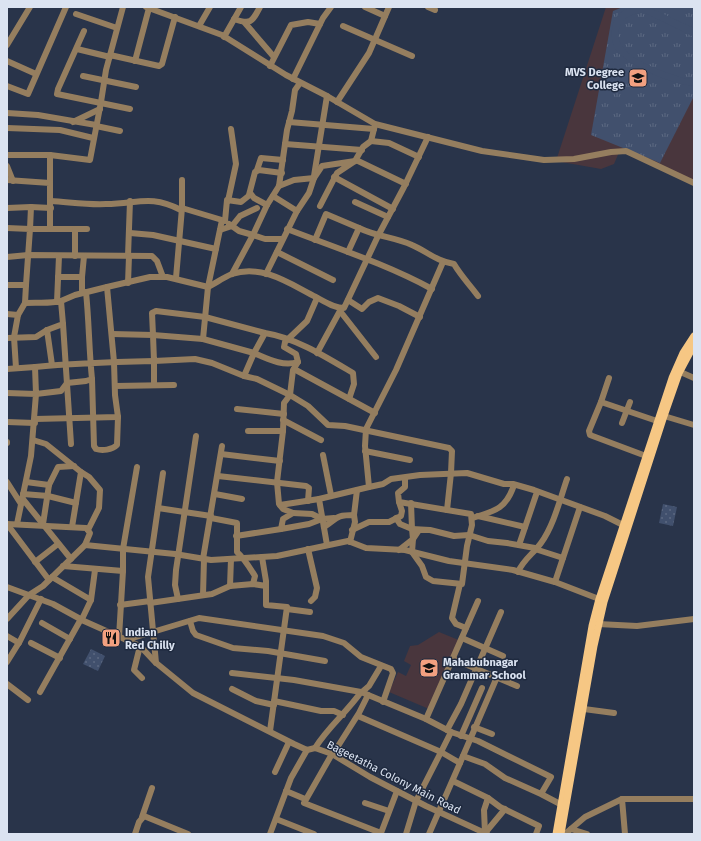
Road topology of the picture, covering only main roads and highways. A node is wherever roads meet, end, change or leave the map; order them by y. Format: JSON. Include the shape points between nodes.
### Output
{"nodes":[{"id":1,"x":694,"y":336,"type":"edge"},
{"id":2,"x":694,"y":345,"type":"edge"},
{"id":3,"x":677,"y":371,"type":"junction"},
{"id":4,"x":556,"y":834,"type":"edge"},
{"id":5,"x":561,"y":834,"type":"edge"}],
"edges":[{"from":1,"to":3,"type":"main road"},
{"from":2,"to":3,"type":"main road"},
{"from":3,"to":4,"type":"main road","via":[[657,421],[599,599],[592,626]]},
{"from":3,"to":5,"type":"main road","via":[[598,624]]}]}
